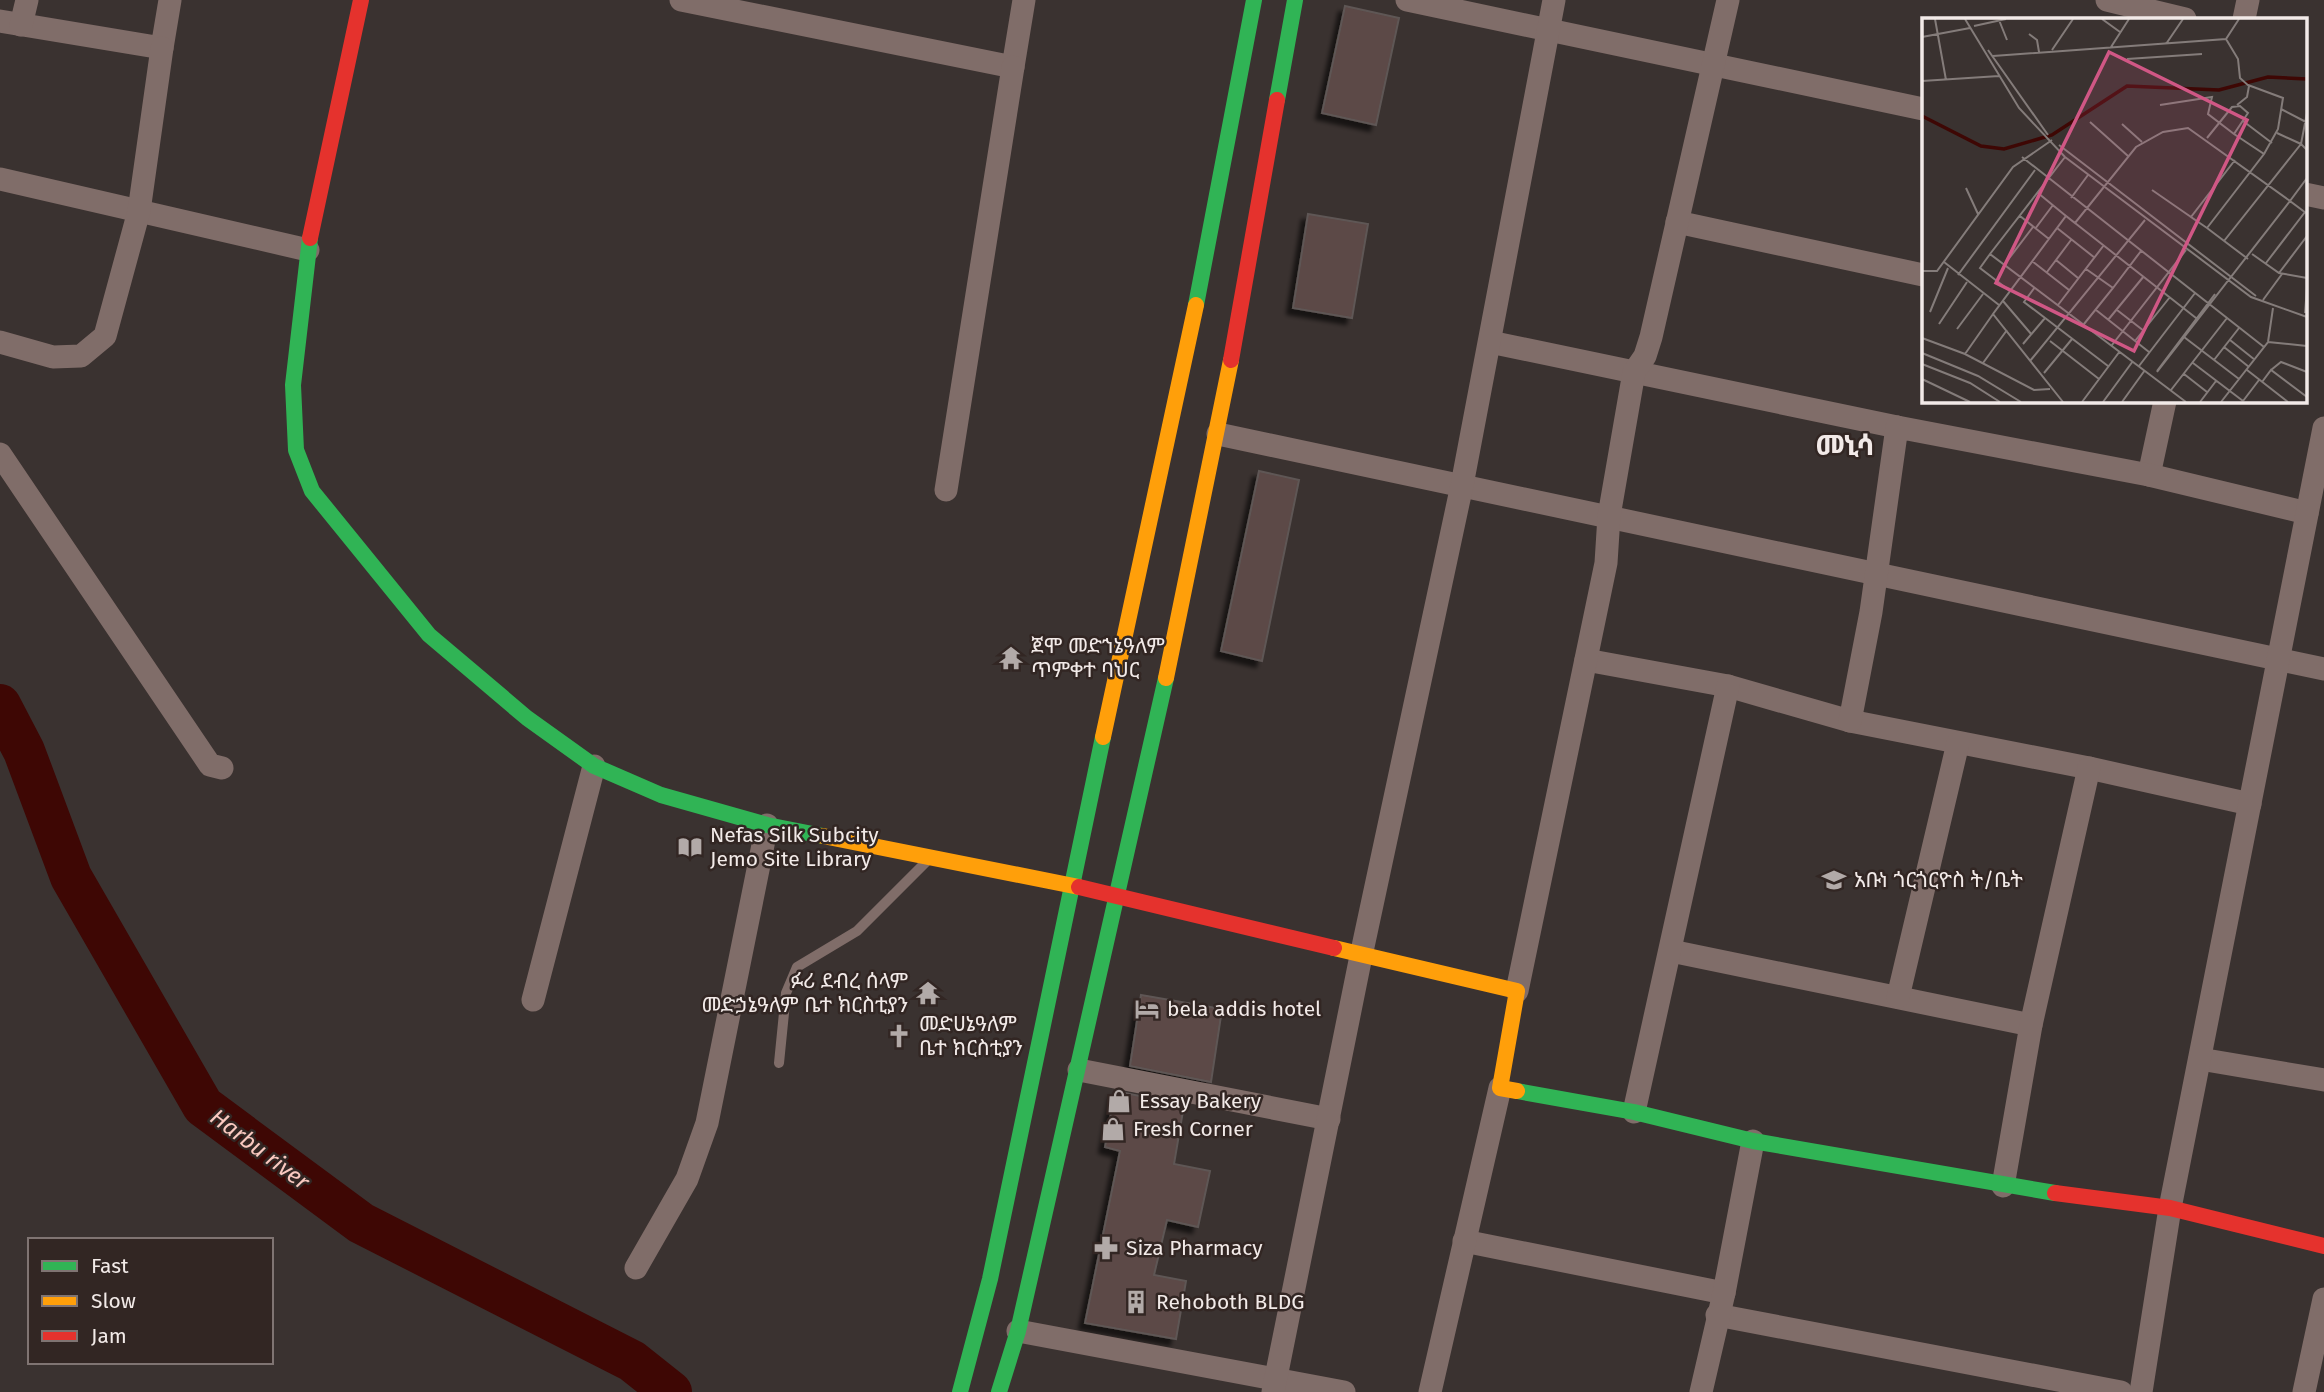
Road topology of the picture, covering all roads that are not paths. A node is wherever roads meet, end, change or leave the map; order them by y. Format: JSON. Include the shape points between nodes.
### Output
{"nodes":[{"id":1,"x":27,"y":0,"type":"edge"},
{"id":2,"x":170,"y":0,"type":"edge"},
{"id":3,"x":361,"y":0,"type":"edge"},
{"id":4,"x":681,"y":0,"type":"edge"},
{"id":5,"x":1024,"y":0,"type":"edge"},
{"id":6,"x":1254,"y":0,"type":"edge"},
{"id":7,"x":1294,"y":0,"type":"edge"},
{"id":8,"x":1407,"y":0,"type":"edge"},
{"id":9,"x":1554,"y":0,"type":"edge"},
{"id":10,"x":1728,"y":0,"type":"edge"},
{"id":11,"x":2248,"y":0,"type":"edge"},
{"id":12,"x":2116,"y":7,"type":"edge"},
{"id":13,"x":768,"y":9,"type":"edge"},
{"id":14,"x":2179,"y":18,"type":"edge"},
{"id":15,"x":2244,"y":18,"type":"edge"},
{"id":16,"x":10,"y":23,"type":"edge"},
{"id":17,"x":1548,"y":30,"type":"junction"},
{"id":18,"x":162,"y":48,"type":"junction"},
{"id":19,"x":1013,"y":66,"type":"junction"},
{"id":20,"x":1713,"y":66,"type":"junction"},
{"id":21,"x":1922,"y":109,"type":"edge"},
{"id":22,"x":0,"y":179,"type":"edge"},
{"id":23,"x":2306,"y":194,"type":"edge"},
{"id":24,"x":2324,"y":198,"type":"edge"},
{"id":25,"x":139,"y":211,"type":"junction"},
{"id":26,"x":1677,"y":222,"type":"junction"},
{"id":27,"x":309,"y":250,"type":"junction"},
{"id":28,"x":1922,"y":275,"type":"edge"},
{"id":29,"x":0,"y":342,"type":"edge"},
{"id":30,"x":1490,"y":342,"type":"junction"},
{"id":31,"x":1634,"y":372,"type":"junction"},
{"id":32,"x":2165,"y":402,"type":"edge"},
{"id":33,"x":1897,"y":427,"type":"junction"},
{"id":34,"x":2324,"y":428,"type":"edge"},
{"id":35,"x":1218,"y":433,"type":"junction"},
{"id":36,"x":0,"y":454,"type":"edge"},
{"id":37,"x":2149,"y":475,"type":"junction"},
{"id":38,"x":1462,"y":485,"type":"junction"},
{"id":39,"x":947,"y":490,"type":"dead end"},
{"id":40,"x":2307,"y":513,"type":"junction"},
{"id":41,"x":1609,"y":516,"type":"junction"},
{"id":42,"x":1876,"y":572,"type":"junction"},
{"id":43,"x":2278,"y":657,"type":"junction"},
{"id":44,"x":1586,"y":660,"type":"junction"},
{"id":45,"x":2324,"y":669,"type":"edge"},
{"id":46,"x":1728,"y":686,"type":"junction"},
{"id":47,"x":1850,"y":720,"type":"junction"},
{"id":48,"x":1958,"y":743,"type":"junction"},
{"id":49,"x":594,"y":766,"type":"junction"},
{"id":50,"x":222,"y":768,"type":"dead end"},
{"id":51,"x":2089,"y":768,"type":"junction"},
{"id":52,"x":2250,"y":804,"type":"junction"},
{"id":53,"x":768,"y":825,"type":"junction"},
{"id":54,"x":930,"y":858,"type":"junction"},
{"id":55,"x":1071,"y":885,"type":"junction"},
{"id":56,"x":1118,"y":899,"type":"junction"},
{"id":57,"x":1671,"y":951,"type":"junction"},
{"id":58,"x":1362,"y":956,"type":"junction"},
{"id":59,"x":1517,"y":991,"type":"junction"},
{"id":60,"x":1898,"y":997,"type":"junction"},
{"id":61,"x":533,"y":1000,"type":"dead end"},
{"id":62,"x":2031,"y":1025,"type":"junction"},
{"id":63,"x":2200,"y":1059,"type":"junction"},
{"id":64,"x":779,"y":1063,"type":"dead end"},
{"id":65,"x":1079,"y":1070,"type":"junction"},
{"id":66,"x":2324,"y":1080,"type":"edge"},
{"id":67,"x":1500,"y":1088,"type":"junction"},
{"id":68,"x":1634,"y":1112,"type":"junction"},
{"id":69,"x":1329,"y":1119,"type":"junction"},
{"id":70,"x":1753,"y":1141,"type":"junction"},
{"id":71,"x":2003,"y":1186,"type":"junction"},
{"id":72,"x":2170,"y":1208,"type":"junction"},
{"id":73,"x":1464,"y":1241,"type":"junction"},
{"id":74,"x":2324,"y":1246,"type":"edge"},
{"id":75,"x":636,"y":1268,"type":"dead end"},
{"id":76,"x":1724,"y":1293,"type":"junction"},
{"id":77,"x":2324,"y":1299,"type":"edge"},
{"id":78,"x":1717,"y":1315,"type":"junction"},
{"id":79,"x":1018,"y":1331,"type":"junction"},
{"id":80,"x":1275,"y":1384,"type":"edge"},
{"id":81,"x":960,"y":1392,"type":"edge"},
{"id":82,"x":999,"y":1392,"type":"edge"},
{"id":83,"x":1344,"y":1392,"type":"edge"},
{"id":84,"x":1430,"y":1392,"type":"edge"},
{"id":85,"x":1701,"y":1392,"type":"edge"},
{"id":86,"x":2121,"y":1392,"type":"edge"},
{"id":87,"x":2141,"y":1392,"type":"edge"},
{"id":88,"x":2304,"y":1392,"type":"edge"}],
"edges":[{"from":1,"to":16,"type":"street"},
{"from":2,"to":18,"type":"street"},
{"from":3,"to":27,"type":"main road"},
{"from":4,"to":13,"type":"street"},
{"from":5,"to":19,"type":"street"},
{"from":6,"to":55,"type":"main road","via":[[1189,344]]},
{"from":7,"to":35,"type":"main road"},
{"from":8,"to":17,"type":"street"},
{"from":9,"to":17,"type":"street"},
{"from":10,"to":20,"type":"street"},
{"from":11,"to":15,"type":"street"},
{"from":12,"to":14,"type":"street"},
{"from":13,"to":19,"type":"street"},
{"from":16,"to":18,"type":"street"},
{"from":17,"to":20,"type":"street"},
{"from":17,"to":30,"type":"street"},
{"from":18,"to":25,"type":"street"},
{"from":19,"to":39,"type":"street"},
{"from":20,"to":21,"type":"street"},
{"from":20,"to":26,"type":"street"},
{"from":22,"to":25,"type":"street"},
{"from":23,"to":24,"type":"street"},
{"from":25,"to":27,"type":"street"},
{"from":25,"to":29,"type":"street","via":[[105,336],[81,356],[67,357]]},
{"from":26,"to":28,"type":"street"},
{"from":26,"to":31,"type":"street","via":[[1645,356]]},
{"from":27,"to":49,"type":"main road","via":[[293,385],[296,450],[312,491],[429,635],[527,718]]},
{"from":30,"to":31,"type":"street"},
{"from":30,"to":38,"type":"street"},
{"from":31,"to":33,"type":"street"},
{"from":31,"to":41,"type":"street"},
{"from":32,"to":37,"type":"street"},
{"from":33,"to":37,"type":"street"},
{"from":33,"to":42,"type":"street"},
{"from":34,"to":40,"type":"street"},
{"from":35,"to":38,"type":"street"},
{"from":35,"to":56,"type":"main road"},
{"from":36,"to":50,"type":"street","via":[[210,765]]},
{"from":37,"to":40,"type":"street"},
{"from":38,"to":41,"type":"street"},
{"from":38,"to":58,"type":"street"},
{"from":40,"to":43,"type":"street"},
{"from":41,"to":42,"type":"street"},
{"from":41,"to":44,"type":"street","via":[[1606,563]]},
{"from":42,"to":43,"type":"street"},
{"from":42,"to":47,"type":"street"},
{"from":43,"to":45,"type":"street"},
{"from":43,"to":52,"type":"street"},
{"from":44,"to":46,"type":"street"},
{"from":44,"to":59,"type":"street"},
{"from":46,"to":47,"type":"street"},
{"from":46,"to":57,"type":"street"},
{"from":47,"to":48,"type":"street"},
{"from":48,"to":51,"type":"street"},
{"from":48,"to":60,"type":"street"},
{"from":49,"to":53,"type":"main road","via":[[661,796]]},
{"from":49,"to":61,"type":"street"},
{"from":51,"to":52,"type":"street"},
{"from":51,"to":62,"type":"street"},
{"from":52,"to":63,"type":"street"},
{"from":53,"to":54,"type":"main road"},
{"from":53,"to":75,"type":"street","via":[[707,1123],[687,1179]]},
{"from":54,"to":55,"type":"main road"},
{"from":54,"to":64,"type":"lane","via":[[857,930],[797,967],[786,993]]},
{"from":55,"to":56,"type":"main road"},
{"from":55,"to":81,"type":"main road","via":[[990,1279]]},
{"from":56,"to":58,"type":"main road"},
{"from":56,"to":65,"type":"main road"},
{"from":57,"to":60,"type":"street"},
{"from":57,"to":68,"type":"street"},
{"from":58,"to":59,"type":"main road"},
{"from":58,"to":69,"type":"street"},
{"from":59,"to":67,"type":"main road"},
{"from":60,"to":62,"type":"street"},
{"from":62,"to":71,"type":"street"},
{"from":63,"to":66,"type":"street"},
{"from":63,"to":72,"type":"street"},
{"from":65,"to":69,"type":"street"},
{"from":65,"to":79,"type":"main road"},
{"from":67,"to":68,"type":"main road"},
{"from":67,"to":73,"type":"street"},
{"from":68,"to":70,"type":"main road"},
{"from":69,"to":80,"type":"street"},
{"from":70,"to":71,"type":"main road"},
{"from":70,"to":76,"type":"street"},
{"from":71,"to":72,"type":"main road"},
{"from":72,"to":74,"type":"main road"},
{"from":72,"to":87,"type":"street"},
{"from":73,"to":76,"type":"street"},
{"from":73,"to":84,"type":"street"},
{"from":76,"to":78,"type":"street"},
{"from":77,"to":88,"type":"street"},
{"from":78,"to":85,"type":"street"},
{"from":78,"to":86,"type":"street"},
{"from":79,"to":80,"type":"street"},
{"from":79,"to":82,"type":"main road"},
{"from":80,"to":83,"type":"street"}]}
